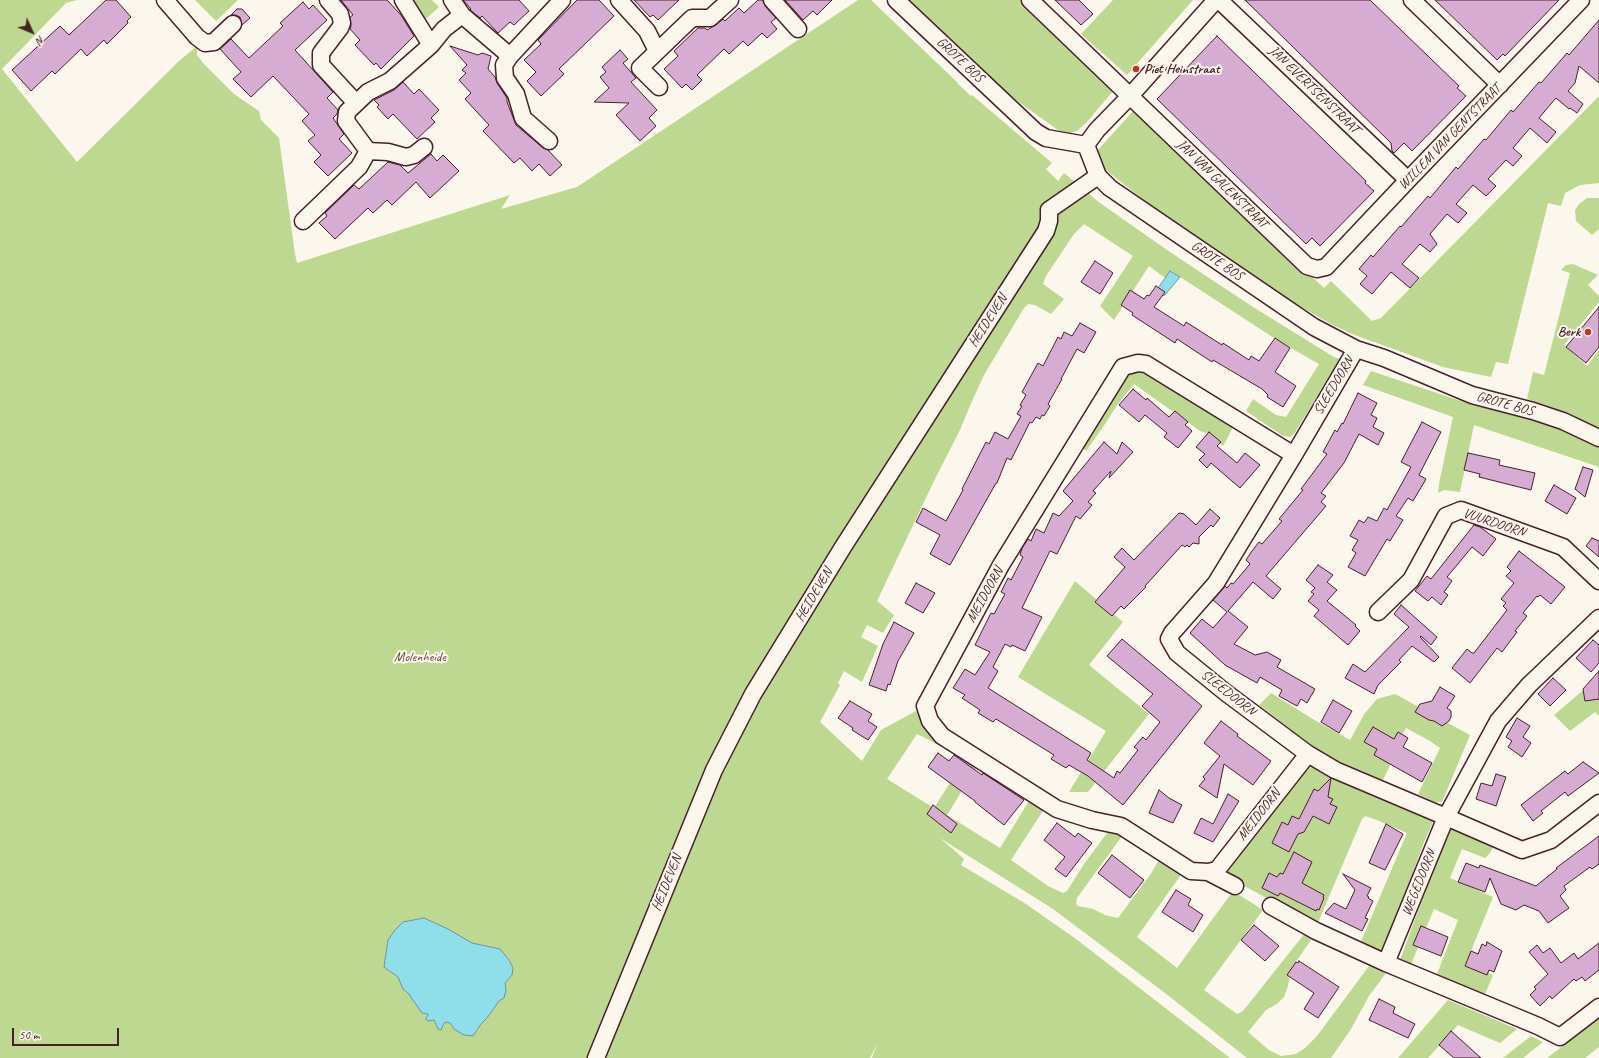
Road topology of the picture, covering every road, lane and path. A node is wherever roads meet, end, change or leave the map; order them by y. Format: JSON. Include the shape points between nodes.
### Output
{"nodes":[{"id":1,"x":165,"y":0,"type":"edge"},
{"id":2,"x":328,"y":0,"type":"edge"},
{"id":3,"x":403,"y":0,"type":"edge"},
{"id":4,"x":452,"y":0,"type":"edge"},
{"id":5,"x":562,"y":0,"type":"edge"},
{"id":6,"x":619,"y":0,"type":"edge"},
{"id":7,"x":730,"y":0,"type":"edge"},
{"id":8,"x":772,"y":0,"type":"edge"},
{"id":9,"x":896,"y":0,"type":"edge"},
{"id":10,"x":1030,"y":0,"type":"edge"},
{"id":11,"x":1218,"y":0,"type":"edge"},
{"id":12,"x":1412,"y":0,"type":"edge"},
{"id":13,"x":1581,"y":0,"type":"edge"},
{"id":14,"x":462,"y":15,"type":"junction"},
{"id":15,"x":233,"y":24,"type":"dead end"},
{"id":16,"x":798,"y":29,"type":"dead end"},
{"id":17,"x":431,"y":45,"type":"junction"},
{"id":18,"x":657,"y":51,"type":"junction"},
{"id":19,"x":510,"y":56,"type":"junction"},
{"id":20,"x":1500,"y":85,"type":"junction"},
{"id":21,"x":659,"y":87,"type":"dead end"},
{"id":22,"x":1130,"y":95,"type":"junction"},
{"id":23,"x":356,"y":103,"type":"junction"},
{"id":24,"x":549,"y":141,"type":"dead end"},
{"id":25,"x":1086,"y":145,"type":"junction"},
{"id":26,"x":424,"y":146,"type":"dead end"},
{"id":27,"x":368,"y":151,"type":"junction"},
{"id":28,"x":1098,"y":176,"type":"junction"},
{"id":29,"x":1408,"y":180,"type":"junction"},
{"id":30,"x":303,"y":221,"type":"dead end"},
{"id":31,"x":1317,"y":269,"type":"joint"},
{"id":32,"x":1356,"y":349,"type":"junction"},
{"id":33,"x":1599,"y":438,"type":"edge"},
{"id":34,"x":1294,"y":455,"type":"junction"},
{"id":35,"x":1599,"y":581,"type":"edge"},
{"id":36,"x":1378,"y":612,"type":"dead end"},
{"id":37,"x":1599,"y":618,"type":"edge"},
{"id":38,"x":1308,"y":754,"type":"junction"},
{"id":39,"x":1599,"y":803,"type":"edge"},
{"id":40,"x":1446,"y":816,"type":"junction"},
{"id":41,"x":1208,"y":872,"type":"junction"},
{"id":42,"x":1235,"y":886,"type":"dead end"},
{"id":43,"x":1271,"y":906,"type":"dead end"},
{"id":44,"x":1386,"y":963,"type":"junction"},
{"id":45,"x":1599,"y":1007,"type":"edge"},
{"id":46,"x":596,"y":1058,"type":"edge"}],
"edges":[{"from":1,"to":15,"type":"street","via":[[205,43],[214,42]]},
{"from":2,"to":23,"type":"street","via":[[340,14],[342,22],[321,53],[321,65]]},
{"from":3,"to":17,"type":"street"},
{"from":4,"to":14,"type":"street"},
{"from":5,"to":19,"type":"street"},
{"from":6,"to":18,"type":"street","via":[[647,31]]},
{"from":7,"to":18,"type":"street","via":[[710,18],[692,18]]},
{"from":8,"to":16,"type":"street"},
{"from":9,"to":25,"type":"street","name":"GROTE BOS","via":[[1036,132],[1046,138]]},
{"from":10,"to":22,"type":"street"},
{"from":11,"to":22,"type":"street"},
{"from":11,"to":29,"type":"street","name":"JAN EVERTSENSTRAAT"},
{"from":12,"to":20,"type":"street"},
{"from":13,"to":20,"type":"street","name":"WILLEM VAN GENTSTRAAT"},
{"from":14,"to":17,"type":"street","via":[[444,29]]},
{"from":14,"to":19,"type":"street"},
{"from":17,"to":23,"type":"street","via":[[390,80],[368,92]]},
{"from":18,"to":21,"type":"street","via":[[640,68]]},
{"from":19,"to":24,"type":"street","via":[[504,65],[505,78],[516,94],[523,118]]},
{"from":20,"to":29,"type":"street","name":"WILLEM VAN GENTSTRAAT"},
{"from":22,"to":25,"type":"street"},
{"from":22,"to":31,"type":"street","name":"JAN VAN GALENSTRAAT","via":[[1307,266]]},
{"from":23,"to":27,"type":"street","via":[[347,112],[346,121]]},
{"from":25,"to":28,"type":"street","name":"GROTE BOS"},
{"from":26,"to":27,"type":"street","via":[[414,155],[406,157],[388,152]]},
{"from":27,"to":30,"type":"street","via":[[359,167]]},
{"from":28,"to":32,"type":"street","name":"GROTE BOS","via":[[1129,202],[1314,328]]},
{"from":28,"to":46,"type":"street","name":"HEIDEVEN","via":[[1050,210],[1046,231],[847,541],[753,694],[714,770]]},
{"from":29,"to":31,"type":"street","name":"WILLEM VAN GENTSTRAAT","via":[[1326,267]]},
{"from":32,"to":33,"type":"street","name":"GROTE BOS","via":[[1472,395],[1563,421]]},
{"from":32,"to":34,"type":"street","name":"SLEEDOORN"},
{"from":34,"to":38,"type":"street","name":"SLEEDOORN","via":[[1216,582],[1172,633],[1169,640],[1177,653],[1224,692]]},
{"from":34,"to":41,"type":"street","name":"MEIDOORN","via":[[1146,364],[1138,363],[1123,367],[1001,565],[925,706],[930,721],[942,736],[1057,809],[1121,826],[1191,871]]},
{"from":35,"to":36,"type":"street","name":"VUURDOORN","via":[[1563,547],[1461,510],[1446,516],[1411,580]]},
{"from":37,"to":40,"type":"street","name":"WEGEDOORN","via":[[1529,685],[1498,721]]},
{"from":38,"to":40,"type":"street","name":"SLEEDOORN","via":[[1335,770]]},
{"from":38,"to":41,"type":"street","name":"MEIDOORN","via":[[1217,870]]},
{"from":39,"to":40,"type":"street","name":"SLEEDOORN","via":[[1551,840],[1522,850]]},
{"from":40,"to":44,"type":"street","name":"WEGEDOORN"},
{"from":41,"to":42,"type":"street","name":"MEIDOORN"},
{"from":43,"to":44,"type":"street","via":[[1316,931]]},
{"from":44,"to":45,"type":"street","via":[[1560,1037]]}]}
